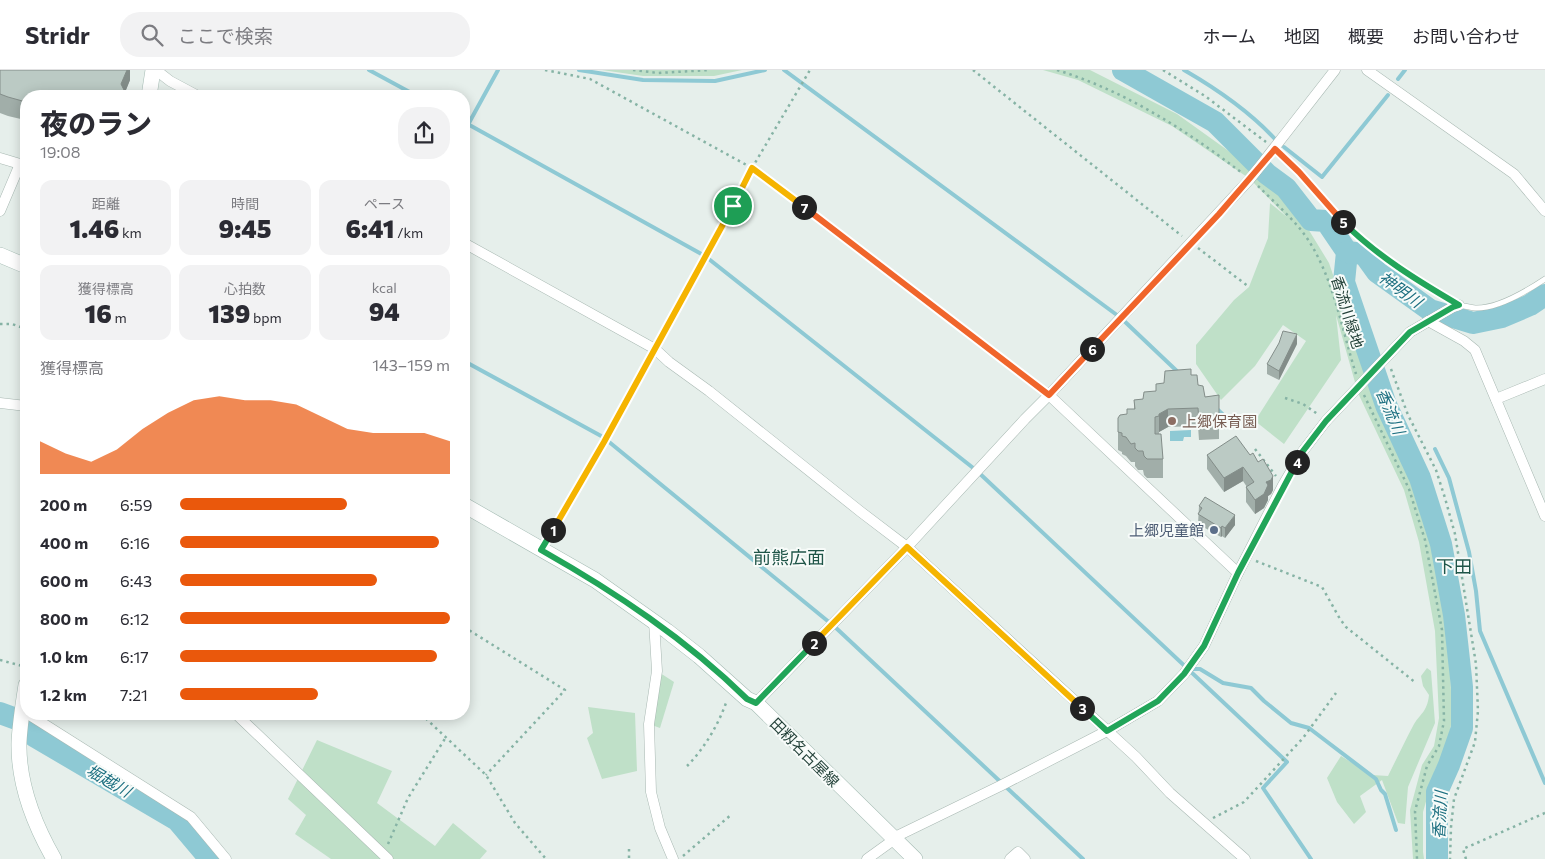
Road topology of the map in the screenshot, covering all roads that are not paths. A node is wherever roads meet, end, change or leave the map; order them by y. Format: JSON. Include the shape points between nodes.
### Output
{"nodes":[{"id":1,"x":155,"y":70,"type":"edge"},
{"id":2,"x":1335,"y":70,"type":"edge"},
{"id":3,"x":1367,"y":70,"type":"edge"},
{"id":4,"x":150,"y":90,"type":"edge"},
{"id":5,"x":187,"y":90,"type":"edge"},
{"id":6,"x":0,"y":158,"type":"edge"},
{"id":7,"x":1545,"y":210,"type":"edge"},
{"id":8,"x":0,"y":211,"type":"edge"},
{"id":9,"x":470,"y":246,"type":"edge"},
{"id":10,"x":0,"y":255,"type":"edge"},
{"id":11,"x":20,"y":263,"type":"edge"},
{"id":12,"x":1545,"y":278,"type":"edge"},
{"id":13,"x":1456,"y":306,"type":"joint"},
{"id":14,"x":1432,"y":319,"type":"junction"},
{"id":15,"x":1545,"y":379,"type":"edge"},
{"id":16,"x":1049,"y":395,"type":"junction"},
{"id":17,"x":1496,"y":399,"type":"junction"},
{"id":18,"x":0,"y":403,"type":"edge"},
{"id":19,"x":20,"y":405,"type":"edge"},
{"id":20,"x":470,"y":509,"type":"edge"},
{"id":21,"x":1545,"y":516,"type":"edge"},
{"id":22,"x":907,"y":547,"type":"junction"},
{"id":23,"x":1238,"y":573,"type":"junction"},
{"id":24,"x":654,"y":621,"type":"junction"},
{"id":25,"x":756,"y":703,"type":"junction"},
{"id":26,"x":24,"y":720,"type":"edge"},
{"id":27,"x":39,"y":720,"type":"edge"},
{"id":28,"x":242,"y":720,"type":"edge"},
{"id":29,"x":1107,"y":731,"type":"junction"},
{"id":30,"x":894,"y":838,"type":"junction"},
{"id":31,"x":386,"y":857,"type":"edge"},
{"id":32,"x":54,"y":859,"type":"edge"},
{"id":33,"x":226,"y":859,"type":"edge"},
{"id":34,"x":673,"y":859,"type":"edge"},
{"id":35,"x":866,"y":859,"type":"edge"},
{"id":36,"x":915,"y":859,"type":"edge"},
{"id":37,"x":1010,"y":859,"type":"edge"},
{"id":38,"x":1025,"y":859,"type":"edge"},
{"id":39,"x":1245,"y":859,"type":"edge"}],
"edges":[{"from":1,"to":4,"type":"main road"},
{"from":1,"to":5,"type":"street"},
{"from":2,"to":16,"type":"street","via":[[1250,179]]},
{"from":3,"to":7,"type":"street","via":[[1514,174]]},
{"from":6,"to":8,"type":"street","via":[[20,164]]},
{"from":9,"to":22,"type":"street","via":[[655,349]]},
{"from":10,"to":11,"type":"main road"},
{"from":12,"to":13,"type":"lane","via":[[1522,294],[1495,304],[1476,308]]},
{"from":13,"to":14,"type":"street"},
{"from":14,"to":17,"type":"street","via":[[1475,350]]},
{"from":14,"to":23,"type":"street","via":[[1410,332],[1383,359],[1303,451]]},
{"from":15,"to":17,"type":"street"},
{"from":16,"to":22,"type":"street"},
{"from":16,"to":23,"type":"street"},
{"from":17,"to":21,"type":"street"},
{"from":18,"to":19,"type":"street"},
{"from":20,"to":24,"type":"main road","name":"田籾名古屋線","via":[[595,580]]},
{"from":22,"to":25,"type":"street"},
{"from":22,"to":29,"type":"street"},
{"from":23,"to":29,"type":"street","via":[[1204,646],[1184,674],[1158,701]]},
{"from":24,"to":25,"type":"main road","name":"田籾名古屋線","via":[[747,699]]},
{"from":24,"to":34,"type":"street","via":[[657,671],[648,724],[651,792],[660,828]]},
{"from":25,"to":30,"type":"main road","name":"田籾名古屋線"},
{"from":26,"to":32,"type":"main road","via":[[19,743],[27,798]]},
{"from":27,"to":33,"type":"street","via":[[191,816]]},
{"from":28,"to":31,"type":"street"},
{"from":29,"to":30,"type":"street"},
{"from":29,"to":39,"type":"street","via":[[1170,793]]},
{"from":30,"to":35,"type":"street"},
{"from":30,"to":36,"type":"main road","name":"田籾名古屋線"},
{"from":37,"to":38,"type":"street","via":[[1018,852]]}]}
